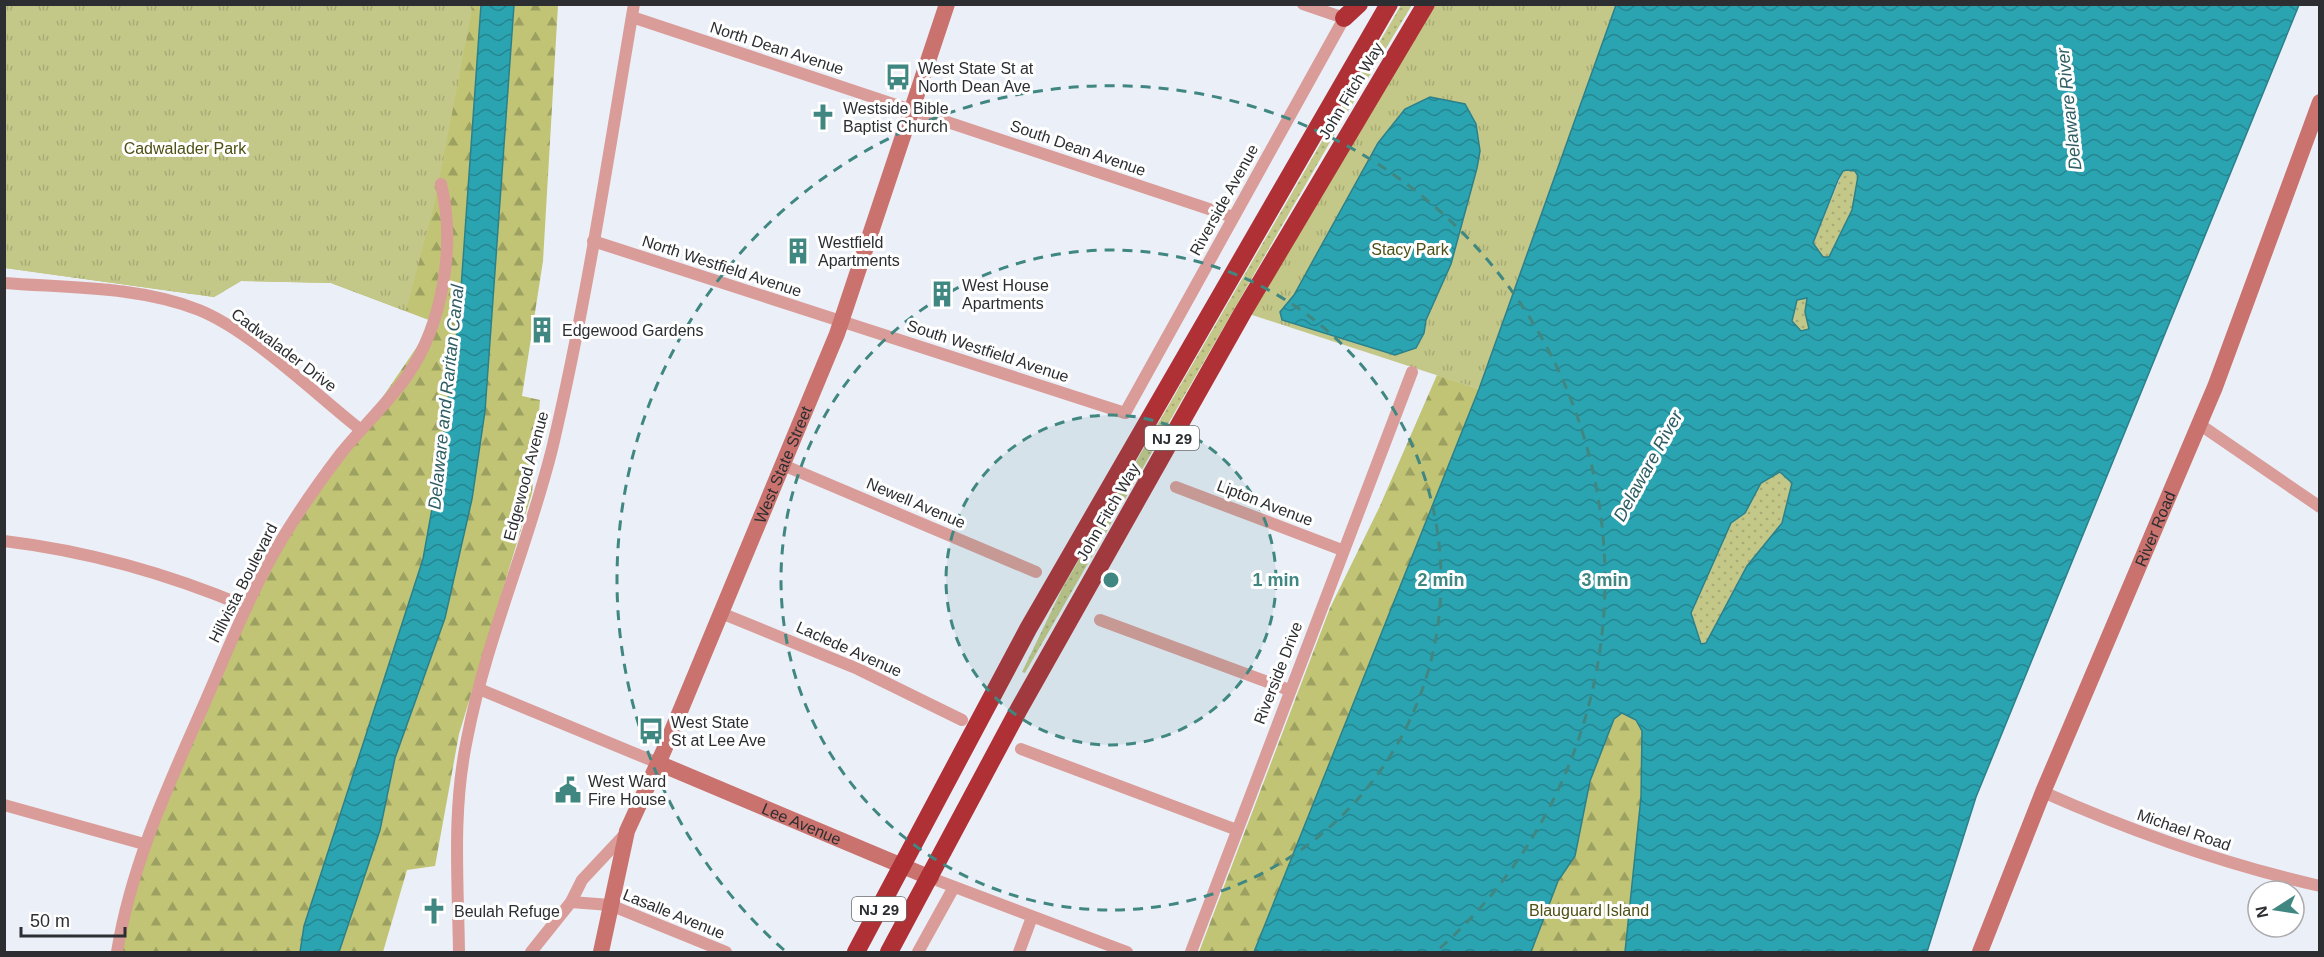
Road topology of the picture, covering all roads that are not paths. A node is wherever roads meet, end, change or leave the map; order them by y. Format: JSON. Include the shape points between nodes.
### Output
{"nodes":[{"id":1,"x":946,"y":4,"type":"edge"},
{"id":2,"x":1303,"y":4,"type":"edge"},
{"id":3,"x":1359,"y":4,"type":"edge"},
{"id":4,"x":1389,"y":4,"type":"edge"},
{"id":5,"x":1426,"y":4,"type":"edge"},
{"id":6,"x":633,"y":11,"type":"edge"},
{"id":7,"x":1349,"y":11,"type":"edge"},
{"id":8,"x":2319,"y":102,"type":"edge"},
{"id":9,"x":912,"y":109,"type":"junction"},
{"id":10,"x":441,"y":184,"type":"dead end"},
{"id":11,"x":1233,"y":217,"type":"junction"},
{"id":12,"x":593,"y":241,"type":"junction"},
{"id":13,"x":4,"y":282,"type":"edge"},
{"id":14,"x":841,"y":322,"type":"junction"},
{"id":15,"x":1412,"y":372,"type":"dead end"},
{"id":16,"x":1125,"y":412,"type":"joint"},
{"id":17,"x":2199,"y":424,"type":"junction"},
{"id":18,"x":361,"y":430,"type":"junction"},
{"id":19,"x":783,"y":465,"type":"junction"},
{"id":20,"x":1176,"y":487,"type":"dead end"},
{"id":21,"x":2319,"y":507,"type":"edge"},
{"id":22,"x":4,"y":541,"type":"edge"},
{"id":23,"x":1342,"y":550,"type":"junction"},
{"id":24,"x":1036,"y":572,"type":"dead end"},
{"id":25,"x":246,"y":607,"type":"junction"},
{"id":26,"x":721,"y":613,"type":"junction"},
{"id":27,"x":1100,"y":620,"type":"dead end"},
{"id":28,"x":478,"y":689,"type":"junction"},
{"id":29,"x":1289,"y":690,"type":"junction"},
{"id":30,"x":962,"y":720,"type":"dead end"},
{"id":31,"x":1021,"y":749,"type":"dead end"},
{"id":32,"x":658,"y":764,"type":"junction"},
{"id":33,"x":2043,"y":792,"type":"junction"},
{"id":34,"x":4,"y":805,"type":"edge"},
{"id":35,"x":1237,"y":830,"type":"junction"},
{"id":36,"x":627,"y":831,"type":"junction"},
{"id":37,"x":144,"y":844,"type":"junction"},
{"id":38,"x":902,"y":866,"type":"junction"},
{"id":39,"x":931,"y":878,"type":"junction"},
{"id":40,"x":954,"y":886,"type":"junction"},
{"id":41,"x":2319,"y":886,"type":"edge"},
{"id":42,"x":571,"y":902,"type":"junction"},
{"id":43,"x":610,"y":905,"type":"junction"},
{"id":44,"x":1032,"y":917,"type":"junction"},
{"id":45,"x":461,"y":950,"type":"edge"},
{"id":46,"x":117,"y":952,"type":"edge"},
{"id":47,"x":531,"y":952,"type":"edge"},
{"id":48,"x":601,"y":952,"type":"edge"},
{"id":49,"x":726,"y":952,"type":"edge"},
{"id":50,"x":856,"y":952,"type":"edge"},
{"id":51,"x":889,"y":952,"type":"edge"},
{"id":52,"x":918,"y":952,"type":"edge"},
{"id":53,"x":1019,"y":952,"type":"edge"},
{"id":54,"x":1126,"y":952,"type":"edge"},
{"id":55,"x":1191,"y":952,"type":"edge"},
{"id":56,"x":1980,"y":952,"type":"edge"}],
"edges":[{"from":1,"to":9,"type":"main road","name":"West State Street"},
{"from":2,"to":7,"type":"street"},
{"from":3,"to":7,"type":"highway"},
{"from":4,"to":38,"type":"highway","name":"John Fitch Way","number":"NJ 29","via":[[1028,628]]},
{"from":5,"to":39,"type":"highway","name":"John Fitch Way","number":"NJ 29","via":[[1243,312],[1019,709]]},
{"from":6,"to":9,"type":"street","name":"North Dean Avenue"},
{"from":6,"to":12,"type":"street","name":"Edgewood Avenue"},
{"from":7,"to":11,"type":"street","name":"Riverside Avenue"},
{"from":8,"to":17,"type":"main road","name":"River Road"},
{"from":9,"to":11,"type":"street","name":"South Dean Avenue"},
{"from":9,"to":14,"type":"main road","name":"West State Street"},
{"from":10,"to":18,"type":"street","name":"Hillvista Boulevard","via":[[447,232],[434,318],[406,377]]},
{"from":11,"to":16,"type":"street","name":"Riverside Avenue"},
{"from":12,"to":14,"type":"street","name":"North Westfield Avenue"},
{"from":12,"to":28,"type":"street","name":"Edgewood Avenue","via":[[543,484]]},
{"from":13,"to":18,"type":"street","name":"Cadwalader Drive","via":[[147,296],[199,310],[247,338]]},
{"from":14,"to":16,"type":"street","name":"South Westfield Avenue"},
{"from":14,"to":19,"type":"main road","name":"West State Street"},
{"from":15,"to":23,"type":"street","name":"Riverside Drive"},
{"from":17,"to":21,"type":"street"},
{"from":17,"to":33,"type":"main road","name":"River Road"},
{"from":18,"to":25,"type":"street","name":"Hillvista Boulevard","via":[[287,529]]},
{"from":19,"to":24,"type":"street","name":"Newell Avenue"},
{"from":19,"to":26,"type":"main road","name":"West State Street"},
{"from":20,"to":23,"type":"street","name":"Lipton Avenue"},
{"from":22,"to":25,"type":"street","via":[[100,558],[188,584]]},
{"from":23,"to":29,"type":"street","name":"Riverside Drive"},
{"from":25,"to":37,"type":"street","name":"Hillvista Boulevard"},
{"from":26,"to":30,"type":"street","name":"Laclede Avenue","via":[[858,669]]},
{"from":26,"to":32,"type":"main road","name":"West State Street"},
{"from":27,"to":29,"type":"street"},
{"from":28,"to":32,"type":"street","name":"Lee Avenue"},
{"from":28,"to":45,"type":"street","name":"Edgewood Avenue","via":[[458,804]]},
{"from":29,"to":35,"type":"street","name":"Riverside Drive"},
{"from":31,"to":35,"type":"street"},
{"from":32,"to":36,"type":"main road","name":"West State Street"},
{"from":32,"to":38,"type":"main road","name":"Lee Avenue"},
{"from":33,"to":41,"type":"street","name":"Michael Road","via":[[2179,848]]},
{"from":33,"to":56,"type":"main road","name":"River Road"},
{"from":34,"to":37,"type":"street"},
{"from":35,"to":55,"type":"street","name":"Riverside Drive"},
{"from":36,"to":42,"type":"street","name":"West State Street","via":[[582,880]]},
{"from":36,"to":43,"type":"main road"},
{"from":37,"to":46,"type":"street","name":"Hillvista Boulevard"},
{"from":38,"to":39,"type":"main road","name":"Lee Avenue"},
{"from":38,"to":50,"type":"highway","name":"John Fitch Way","number":"NJ 29"},
{"from":39,"to":40,"type":"street","name":"Lee Avenue"},
{"from":39,"to":51,"type":"highway","name":"John Fitch Way","number":"NJ 29"},
{"from":40,"to":44,"type":"street","name":"Lee Avenue"},
{"from":40,"to":52,"type":"street"},
{"from":42,"to":43,"type":"street"},
{"from":42,"to":47,"type":"street","name":"West State Street"},
{"from":43,"to":48,"type":"main road"},
{"from":43,"to":49,"type":"street","name":"Lasalle Avenue"},
{"from":44,"to":53,"type":"street"},
{"from":44,"to":54,"type":"street","name":"Lee Avenue"}]}
